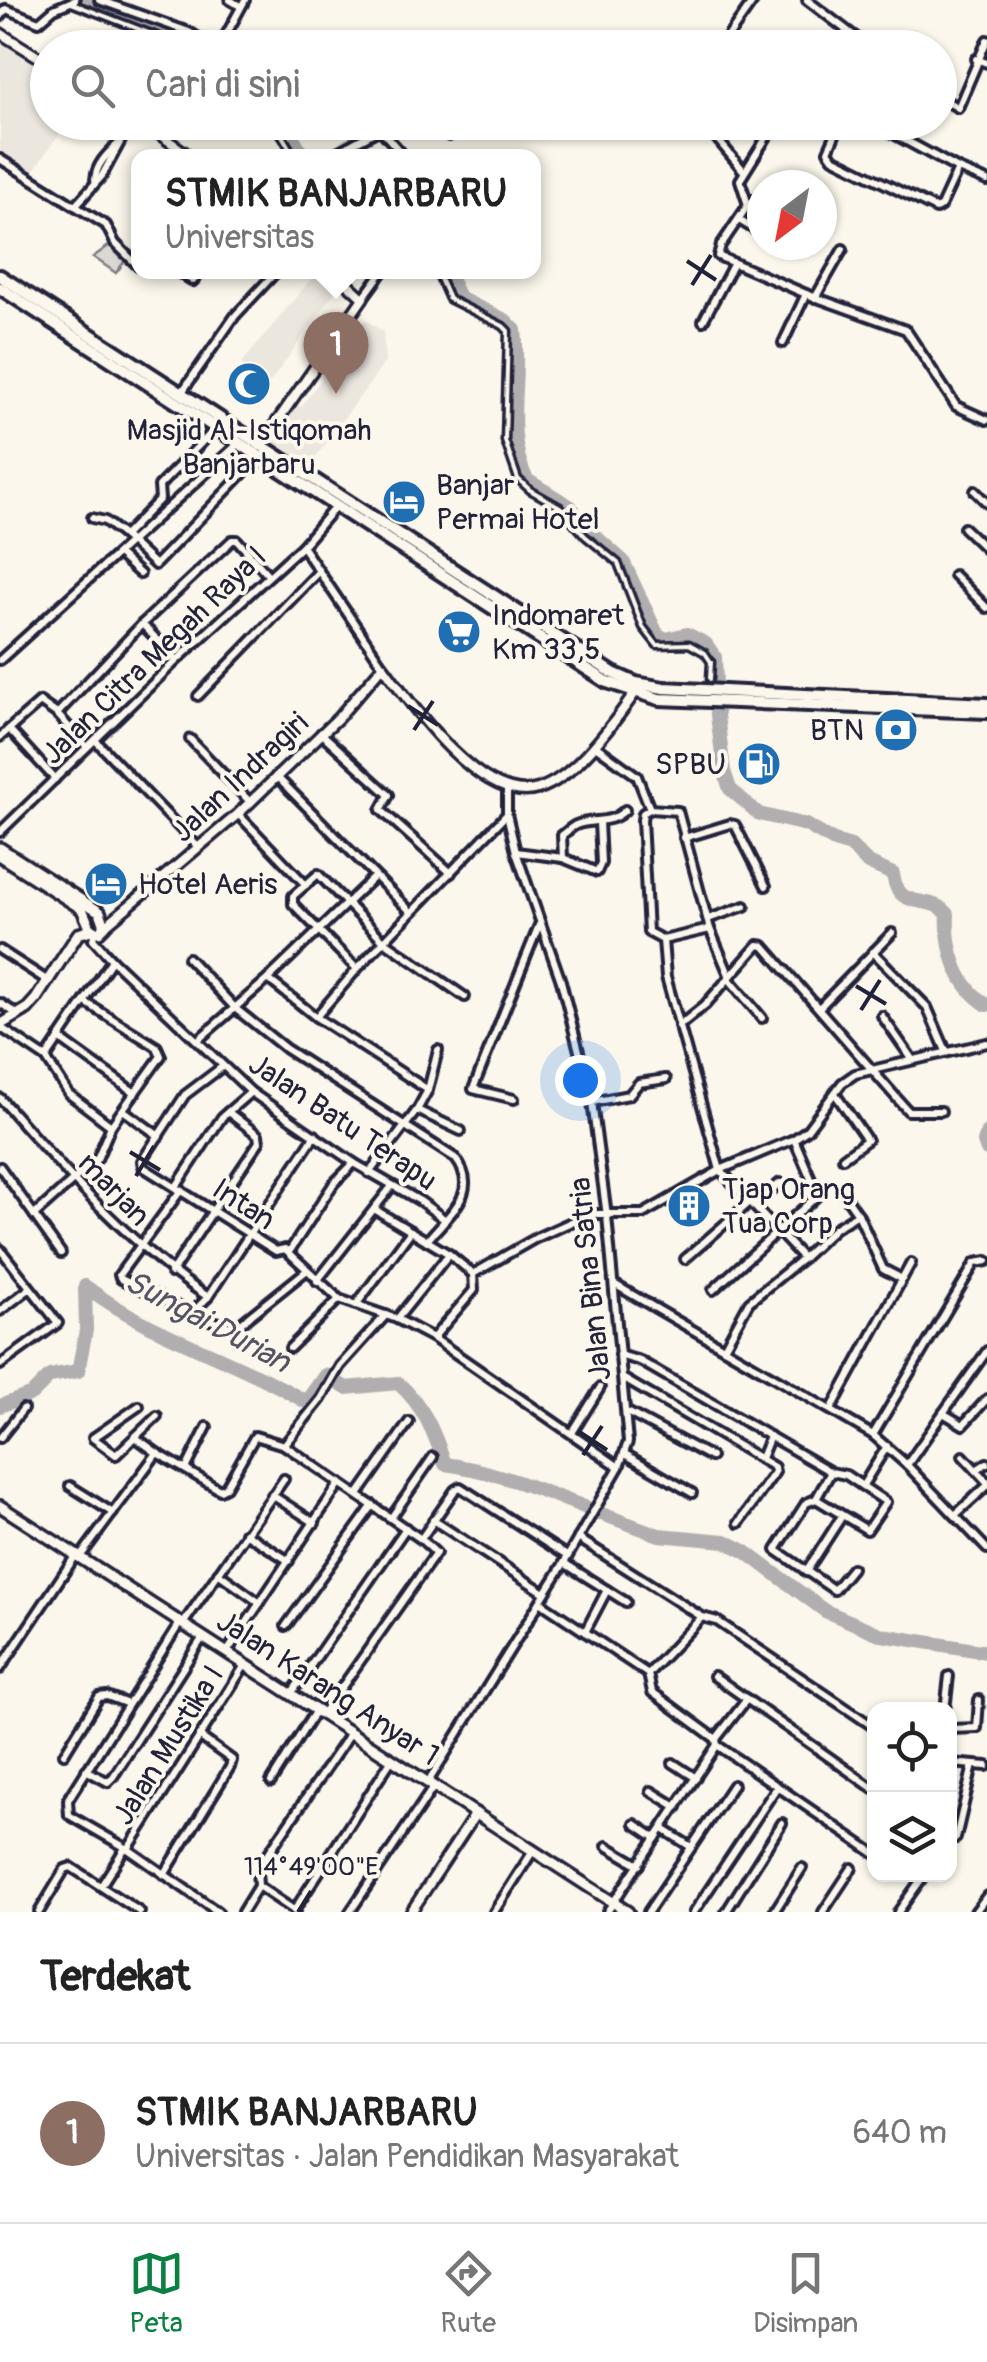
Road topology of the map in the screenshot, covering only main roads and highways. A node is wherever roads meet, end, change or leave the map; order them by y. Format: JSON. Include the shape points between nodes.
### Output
{"nodes":[{"id":1,"x":0,"y":276,"type":"edge"},
{"id":2,"x":0,"y":288,"type":"edge"},
{"id":3,"x":29,"y":301,"type":"junction"},
{"id":4,"x":94,"y":343,"type":"junction"},
{"id":5,"x":259,"y":452,"type":"junction"},
{"id":6,"x":429,"y":562,"type":"junction"},
{"id":7,"x":494,"y":604,"type":"junction"},
{"id":8,"x":702,"y":695,"type":"junction"},
{"id":9,"x":723,"y":696,"type":"junction"},
{"id":10,"x":987,"y":704,"type":"edge"},
{"id":11,"x":987,"y":712,"type":"edge"},
{"id":12,"x":0,"y":848,"type":"edge"},
{"id":13,"x":0,"y":856,"type":"edge"},
{"id":14,"x":97,"y":930,"type":"junction"},
{"id":15,"x":0,"y":1026,"type":"edge"},
{"id":16,"x":0,"y":1506,"type":"edge"},
{"id":17,"x":610,"y":1907,"type":"edge"},
{"id":18,"x":628,"y":1912,"type":"edge"}],
"edges":[{"from":1,"to":3,"type":"highway"},
{"from":2,"to":3,"type":"highway"},
{"from":3,"to":4,"type":"highway"},
{"from":4,"to":5,"type":"highway","via":[[181,394]]},
{"from":4,"to":5,"type":"highway","via":[[215,429]]},
{"from":5,"to":6,"type":"highway"},
{"from":5,"to":6,"type":"highway"},
{"from":6,"to":7,"type":"highway"},
{"from":7,"to":8,"type":"highway","via":[[613,673]]},
{"from":7,"to":8,"type":"highway","via":[[582,667],[635,693],[659,699]]},
{"from":8,"to":9,"type":"highway"},
{"from":9,"to":10,"type":"highway"},
{"from":9,"to":11,"type":"highway"},
{"from":12,"to":14,"type":"main road","via":[[100,912]]},
{"from":13,"to":14,"type":"main road","via":[[82,909]]},
{"from":14,"to":15,"type":"main road","via":[[78,934],[27,1009]]},
{"from":16,"to":17,"type":"main road","name":"Jalan Karang Anyar 1","via":[[534,1851]]},
{"from":17,"to":18,"type":"main road","name":"Jalan Karang Anyar 1"}]}
